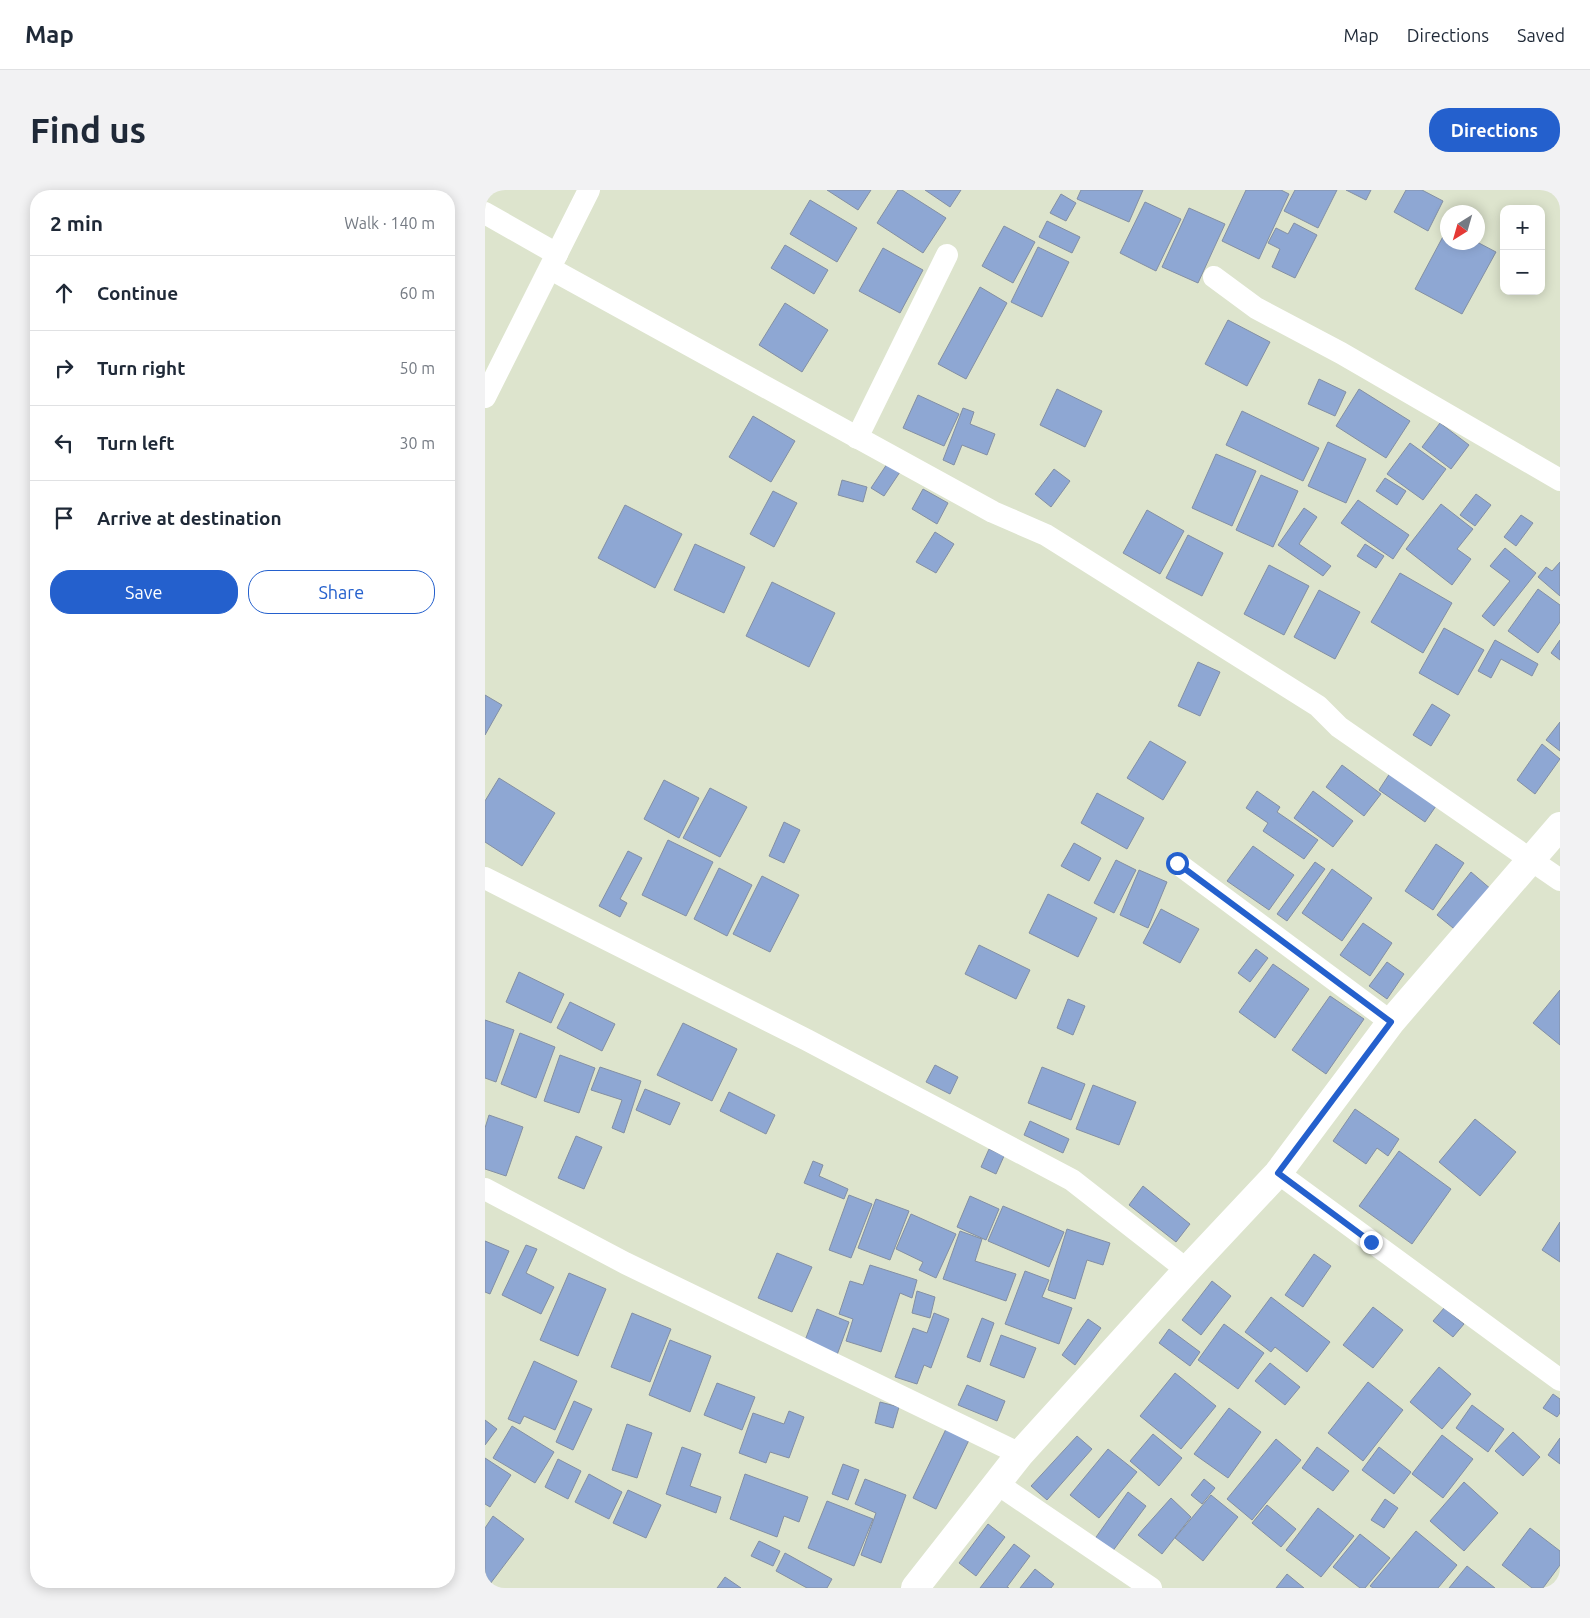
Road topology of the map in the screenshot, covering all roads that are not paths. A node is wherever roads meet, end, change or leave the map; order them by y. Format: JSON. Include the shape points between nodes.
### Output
{"nodes":[{"id":1,"x":589,"y":190,"type":"edge"},
{"id":2,"x":485,"y":213,"type":"edge"},
{"id":3,"x":947,"y":254,"type":"dead end"},
{"id":4,"x":554,"y":261,"type":"junction"},
{"id":5,"x":1214,"y":277,"type":"dead end"},
{"id":6,"x":485,"y":398,"type":"edge"},
{"id":7,"x":857,"y":438,"type":"junction"},
{"id":8,"x":1560,"y":480,"type":"edge"},
{"id":9,"x":1560,"y":826,"type":"edge"},
{"id":10,"x":1531,"y":860,"type":"junction"},
{"id":11,"x":1177,"y":863,"type":"dead end"},
{"id":12,"x":485,"y":878,"type":"edge"},
{"id":13,"x":1560,"y":880,"type":"edge"},
{"id":14,"x":1391,"y":1022,"type":"junction"},
{"id":15,"x":1278,"y":1173,"type":"junction"},
{"id":16,"x":485,"y":1189,"type":"edge"},
{"id":17,"x":1187,"y":1270,"type":"junction"},
{"id":18,"x":1560,"y":1380,"type":"edge"},
{"id":19,"x":1020,"y":1454,"type":"junction"},
{"id":20,"x":996,"y":1483,"type":"junction"},
{"id":21,"x":915,"y":1588,"type":"edge"},
{"id":22,"x":1151,"y":1588,"type":"edge"}],
"edges":[{"from":1,"to":4,"type":"street"},
{"from":2,"to":4,"type":"street"},
{"from":3,"to":7,"type":"street"},
{"from":4,"to":6,"type":"street"},
{"from":4,"to":7,"type":"street"},
{"from":5,"to":8,"type":"street","via":[[1256,308],[1341,353]]},
{"from":7,"to":10,"type":"street","via":[[993,512],[1045,535],[1318,706],[1339,727]]},
{"from":9,"to":10,"type":"street"},
{"from":10,"to":13,"type":"street"},
{"from":10,"to":14,"type":"street"},
{"from":11,"to":14,"type":"street"},
{"from":12,"to":17,"type":"street","via":[[807,1040],[1072,1180]]},
{"from":14,"to":15,"type":"street"},
{"from":15,"to":17,"type":"street"},
{"from":15,"to":18,"type":"street"},
{"from":16,"to":19,"type":"street","via":[[625,1263]]},
{"from":17,"to":19,"type":"street"},
{"from":19,"to":20,"type":"street"},
{"from":20,"to":21,"type":"street"},
{"from":20,"to":22,"type":"street"}]}
